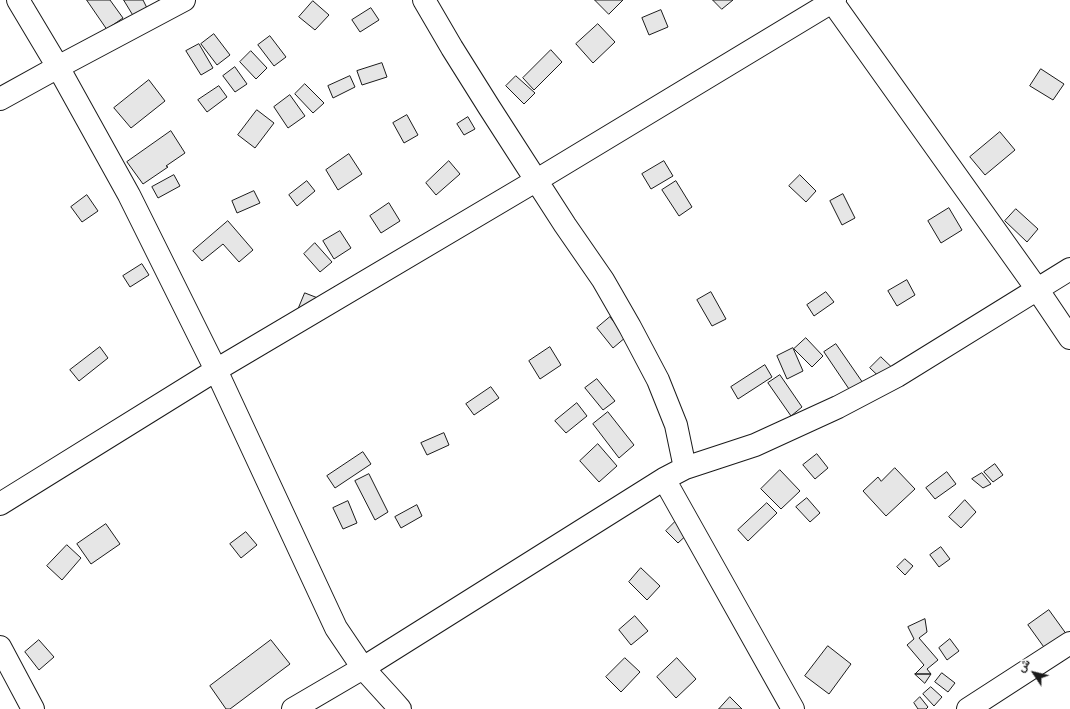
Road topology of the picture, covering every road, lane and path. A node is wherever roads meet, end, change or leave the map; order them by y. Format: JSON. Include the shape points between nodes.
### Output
{"nodes":[{"id":1,"x":18,"y":0,"type":"edge"},
{"id":2,"x":184,"y":0,"type":"edge"},
{"id":3,"x":424,"y":0,"type":"edge"},
{"id":4,"x":833,"y":1,"type":"edge"},
{"id":5,"x":58,"y":67,"type":"junction"},
{"id":6,"x":0,"y":99,"type":"edge"},
{"id":7,"x":537,"y":180,"type":"junction"},
{"id":8,"x":1070,"y":269,"type":"edge"},
{"id":9,"x":1037,"y":289,"type":"junction"},
{"id":10,"x":1070,"y":338,"type":"edge"},
{"id":11,"x":216,"y":370,"type":"junction"},
{"id":12,"x":685,"y":468,"type":"junction"},
{"id":13,"x":664,"y":479,"type":"junction"},
{"id":14,"x":0,"y":504,"type":"edge"},
{"id":15,"x":1070,"y":643,"type":"edge"},
{"id":16,"x":0,"y":647,"type":"edge"},
{"id":17,"x":363,"y":668,"type":"junction"},
{"id":18,"x":34,"y":709,"type":"edge"},
{"id":19,"x":293,"y":709,"type":"edge"},
{"id":20,"x":400,"y":709,"type":"edge"},
{"id":21,"x":793,"y":709,"type":"edge"},
{"id":22,"x":968,"y":709,"type":"edge"}],
"edges":[{"from":1,"to":5,"type":"street"},
{"from":2,"to":5,"type":"street"},
{"from":3,"to":7,"type":"street"},
{"from":4,"to":7,"type":"street"},
{"from":4,"to":9,"type":"street"},
{"from":5,"to":6,"type":"street"},
{"from":5,"to":11,"type":"street","via":[[129,195]]},
{"from":7,"to":11,"type":"street"},
{"from":7,"to":12,"type":"street","via":[[603,280],[658,380],[676,425]]},
{"from":8,"to":9,"type":"street"},
{"from":9,"to":10,"type":"street"},
{"from":9,"to":12,"type":"street","via":[[897,376],[838,407],[755,445]]},
{"from":11,"to":14,"type":"street"},
{"from":11,"to":17,"type":"street","via":[[336,628]]},
{"from":12,"to":13,"type":"street"},
{"from":13,"to":17,"type":"street"},
{"from":13,"to":21,"type":"street"},
{"from":15,"to":22,"type":"street"},
{"from":16,"to":18,"type":"street"},
{"from":17,"to":19,"type":"street"},
{"from":17,"to":20,"type":"street"}]}
